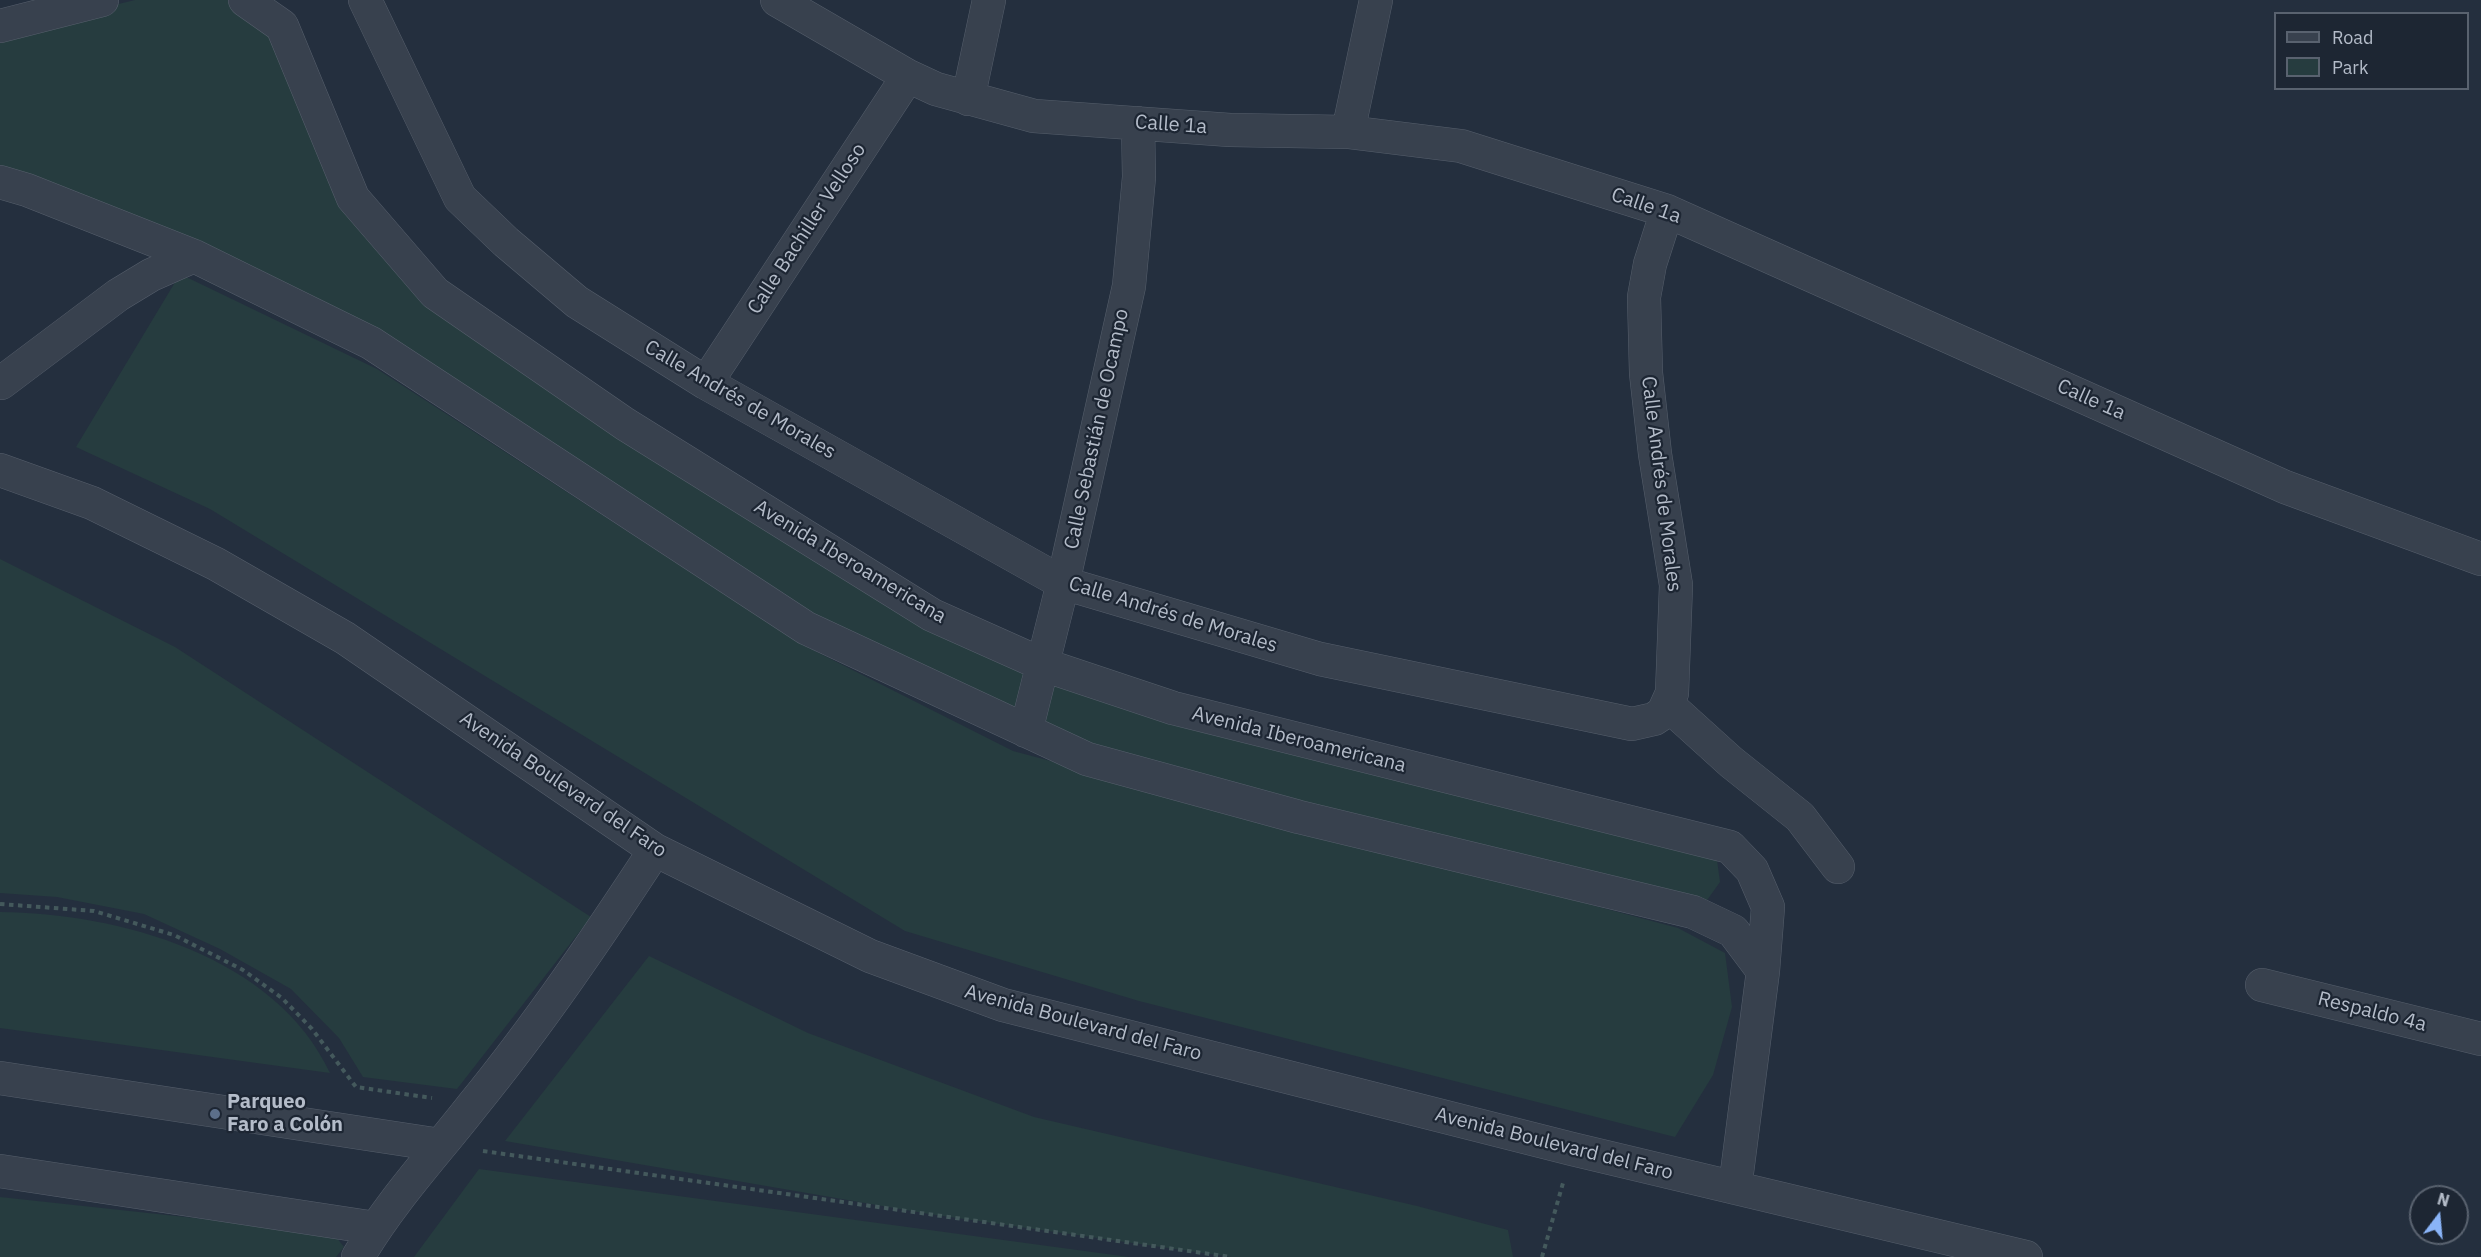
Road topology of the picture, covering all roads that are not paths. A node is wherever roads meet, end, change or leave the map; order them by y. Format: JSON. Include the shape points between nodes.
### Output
{"nodes":[{"id":1,"x":102,"y":0,"type":"edge"},
{"id":2,"x":245,"y":0,"type":"edge"},
{"id":3,"x":365,"y":0,"type":"edge"},
{"id":4,"x":777,"y":0,"type":"edge"},
{"id":5,"x":989,"y":0,"type":"edge"},
{"id":6,"x":1376,"y":0,"type":"edge"},
{"id":7,"x":0,"y":26,"type":"edge"},
{"id":8,"x":908,"y":76,"type":"junction"},
{"id":9,"x":968,"y":99,"type":"junction"},
{"id":10,"x":1138,"y":123,"type":"junction"},
{"id":11,"x":1348,"y":132,"type":"junction"},
{"id":12,"x":0,"y":182,"type":"edge"},
{"id":13,"x":1667,"y":211,"type":"junction"},
{"id":14,"x":194,"y":256,"type":"junction"},
{"id":15,"x":0,"y":374,"type":"edge"},
{"id":16,"x":706,"y":383,"type":"junction"},
{"id":17,"x":0,"y":384,"type":"edge"},
{"id":18,"x":0,"y":470,"type":"edge"},
{"id":19,"x":2481,"y":559,"type":"edge"},
{"id":20,"x":1063,"y":583,"type":"junction"},
{"id":21,"x":1044,"y":665,"type":"junction"},
{"id":22,"x":1668,"y":705,"type":"junction"},
{"id":23,"x":1026,"y":731,"type":"junction"},
{"id":24,"x":655,"y":850,"type":"junction"},
{"id":25,"x":1838,"y":867,"type":"dead end"},
{"id":26,"x":1763,"y":972,"type":"junction"},
{"id":27,"x":2262,"y":985,"type":"dead end"},
{"id":28,"x":2481,"y":1039,"type":"edge"},
{"id":29,"x":0,"y":1078,"type":"edge"},
{"id":30,"x":440,"y":1144,"type":"junction"},
{"id":31,"x":0,"y":1171,"type":"edge"},
{"id":32,"x":1735,"y":1188,"type":"junction"},
{"id":33,"x":375,"y":1228,"type":"junction"},
{"id":34,"x":358,"y":1257,"type":"edge"},
{"id":35,"x":2026,"y":1257,"type":"edge"}],
"edges":[{"from":1,"to":7,"type":"street"},
{"from":2,"to":21,"type":"street","name":"Avenida Iberoamericana","via":[[282,26],[353,198],[435,293],[625,424],[932,615]]},
{"from":3,"to":16,"type":"street","name":"Calle Andrés de Morales","via":[[460,198],[577,302]]},
{"from":4,"to":8,"type":"street","name":"Calle 1a"},
{"from":5,"to":9,"type":"street"},
{"from":6,"to":11,"type":"street"},
{"from":8,"to":9,"type":"street","name":"Calle 1a"},
{"from":8,"to":16,"type":"street","name":"Calle Bachiller Velloso"},
{"from":9,"to":10,"type":"street","name":"Calle 1a","via":[[1034,116]]},
{"from":10,"to":11,"type":"street","name":"Calle 1a","via":[[1230,130]]},
{"from":10,"to":20,"type":"street","name":"Calle Sebastián de Ocampo","via":[[1139,177],[1129,286]]},
{"from":11,"to":13,"type":"street","name":"Calle 1a","via":[[1461,146]]},
{"from":12,"to":14,"type":"street"},
{"from":13,"to":19,"type":"street","name":"Calle 1a","via":[[2285,487]]},
{"from":13,"to":22,"type":"street","name":"Calle Andrés de Morales","via":[[1644,297],[1646,373],[1655,454],[1677,585],[1672,693]]},
{"from":14,"to":17,"type":"street","via":[[118,295]]},
{"from":14,"to":23,"type":"street","via":[[371,343],[806,628]]},
{"from":15,"to":17,"type":"street"},
{"from":16,"to":20,"type":"street","name":"Calle Andrés de Morales"},
{"from":18,"to":24,"type":"street","name":"Avenida Boulevard del Faro","via":[[92,503],[216,564],[345,638]]},
{"from":20,"to":21,"type":"street","name":"Calle Sebastián de Ocampo"},
{"from":20,"to":22,"type":"street","name":"Calle Andrés de Morales","via":[[1320,660],[1615,721],[1632,724],[1654,719]]},
{"from":21,"to":23,"type":"street","name":"Calle Sebastián de Ocampo"},
{"from":21,"to":26,"type":"street","name":"Avenida Iberoamericana","via":[[1173,708],[1730,847],[1752,870],[1768,907]]},
{"from":22,"to":25,"type":"street","via":[[1800,817]]},
{"from":23,"to":26,"type":"street","via":[[1087,759],[1299,817],[1693,912],[1733,931]]},
{"from":24,"to":30,"type":"street","via":[[599,935]]},
{"from":24,"to":32,"type":"street","name":"Avenida Boulevard del Faro","via":[[870,956],[1004,1005]]},
{"from":26,"to":32,"type":"street","name":"Avenida Iberoamericana"},
{"from":27,"to":28,"type":"street","name":"Respaldo 4a"},
{"from":29,"to":30,"type":"street"},
{"from":30,"to":33,"type":"street"},
{"from":31,"to":33,"type":"street"},
{"from":32,"to":35,"type":"street","name":"Avenida Boulevard del Faro"},
{"from":33,"to":34,"type":"street"}]}
